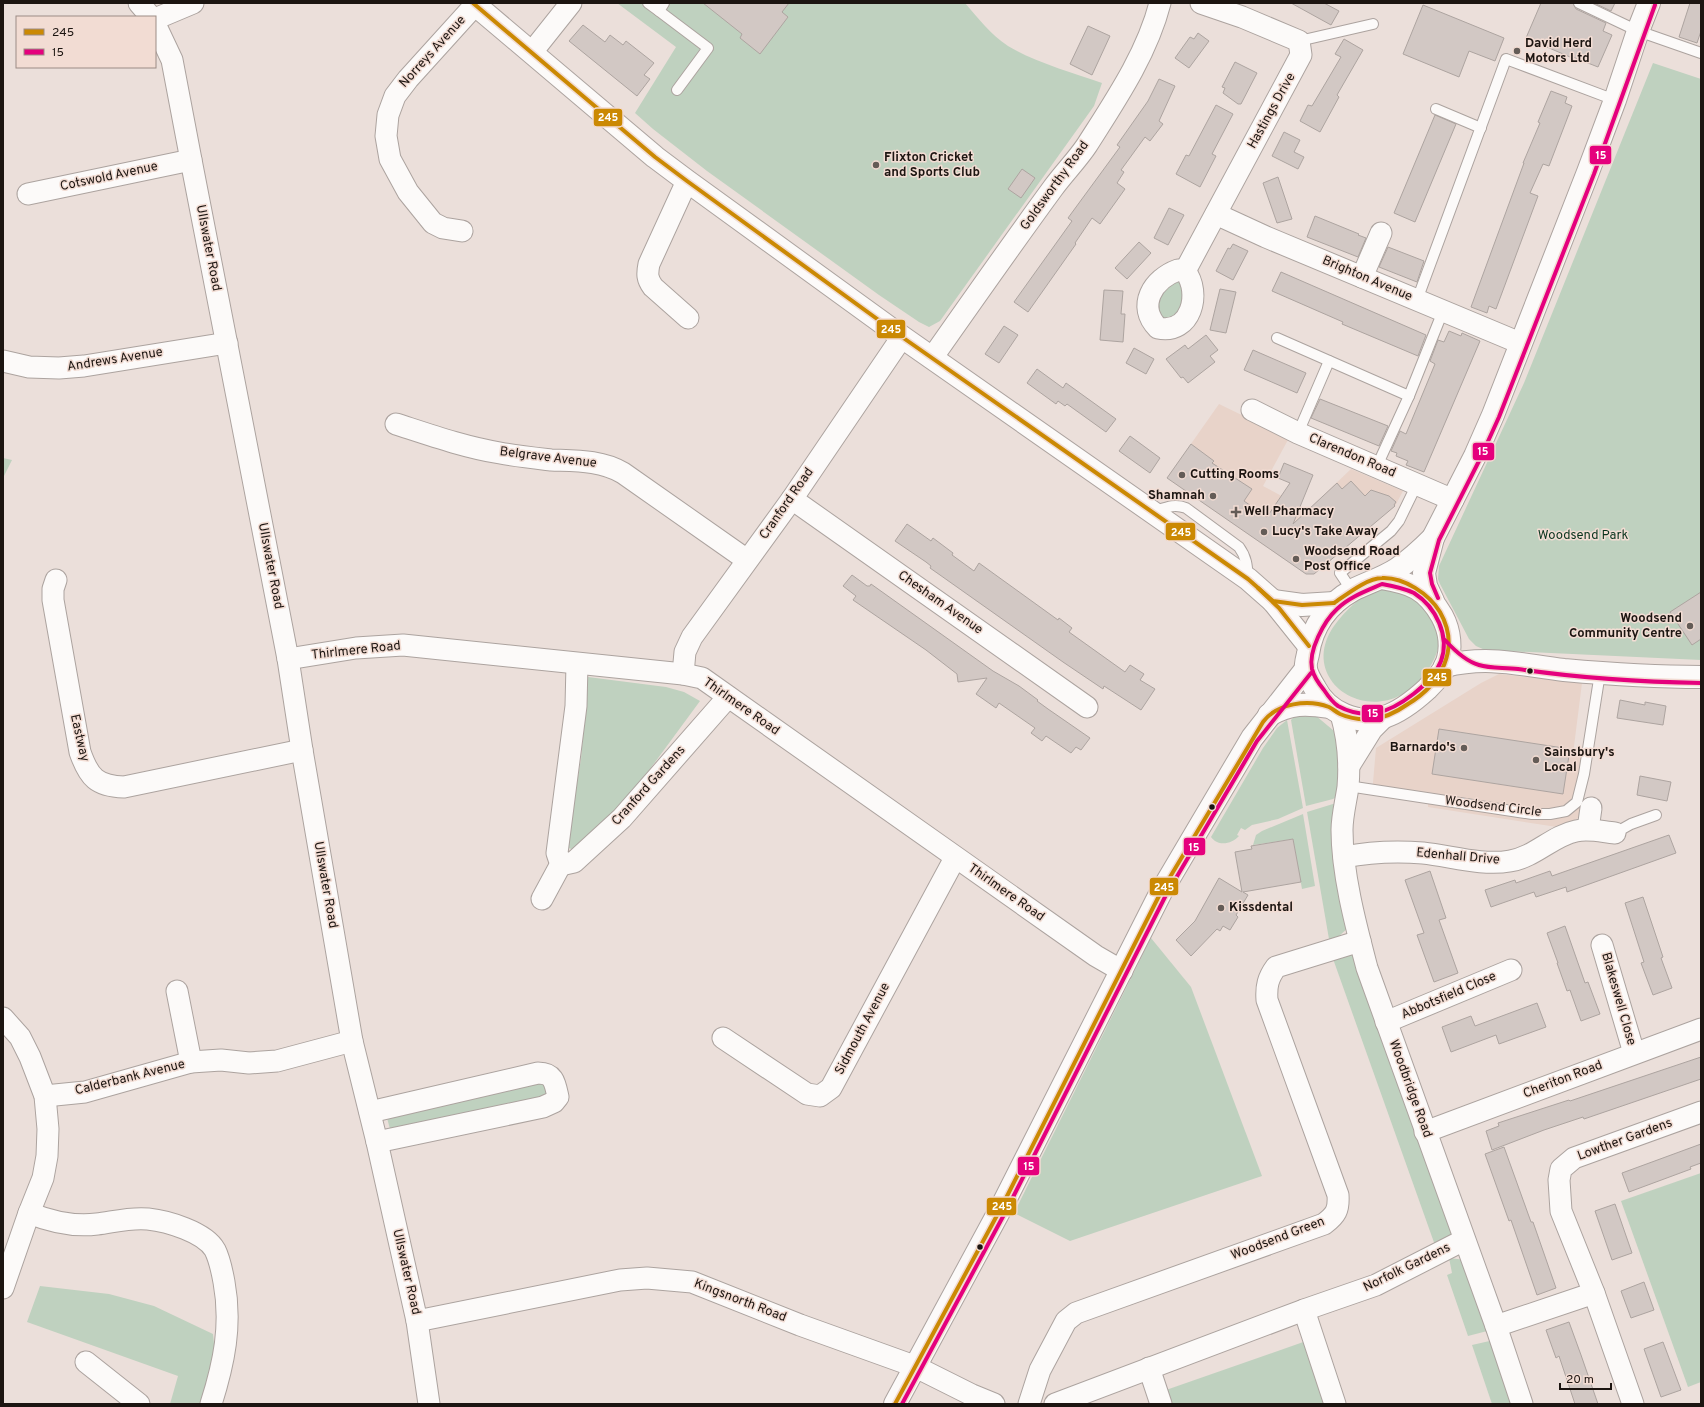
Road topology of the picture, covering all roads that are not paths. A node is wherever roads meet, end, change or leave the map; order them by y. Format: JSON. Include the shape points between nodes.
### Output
{"nodes":[{"id":1,"x":139,"y":3,"type":"edge"},
{"id":2,"x":193,"y":3,"type":"edge"},
{"id":3,"x":571,"y":3,"type":"edge"},
{"id":4,"x":648,"y":3,"type":"edge"},
{"id":5,"x":1160,"y":3,"type":"edge"},
{"id":6,"x":1201,"y":3,"type":"edge"},
{"id":7,"x":1579,"y":3,"type":"edge"},
{"id":8,"x":1649,"y":3,"type":"edge"},
{"id":9,"x":474,"y":4,"type":"edge"},
{"id":10,"x":661,"y":7,"type":"edge"},
{"id":11,"x":150,"y":16,"type":"edge"},
{"id":12,"x":156,"y":19,"type":"edge"},
{"id":13,"x":1373,"y":24,"type":"dead end"},
{"id":14,"x":156,"y":26,"type":"edge"},
{"id":15,"x":1638,"y":31,"type":"junction"},
{"id":16,"x":1299,"y":41,"type":"junction"},
{"id":17,"x":532,"y":52,"type":"junction"},
{"id":18,"x":1701,"y":53,"type":"edge"},
{"id":19,"x":677,"y":90,"type":"dead end"},
{"id":20,"x":1615,"y":100,"type":"junction"},
{"id":21,"x":1436,"y":109,"type":"dead end"},
{"id":22,"x":1481,"y":128,"type":"junction"},
{"id":23,"x":191,"y":160,"type":"junction"},
{"id":24,"x":687,"y":181,"type":"junction"},
{"id":25,"x":28,"y":194,"type":"dead end"},
{"id":26,"x":1216,"y":214,"type":"junction"},
{"id":27,"x":462,"y":231,"type":"dead end"},
{"id":28,"x":1381,"y":233,"type":"dead end"},
{"id":29,"x":1185,"y":271,"type":"dead end"},
{"id":30,"x":1362,"y":277,"type":"junction"},
{"id":31,"x":1417,"y":300,"type":"junction"},
{"id":32,"x":1443,"y":311,"type":"junction"},
{"id":33,"x":688,"y":318,"type":"dead end"},
{"id":34,"x":902,"y":336,"type":"junction"},
{"id":35,"x":1277,"y":338,"type":"dead end"},
{"id":36,"x":227,"y":343,"type":"junction"},
{"id":37,"x":1520,"y":343,"type":"junction"},
{"id":38,"x":932,"y":358,"type":"junction"},
{"id":39,"x":3,"y":361,"type":"edge"},
{"id":40,"x":1329,"y":361,"type":"junction"},
{"id":41,"x":1408,"y":396,"type":"junction"},
{"id":42,"x":1252,"y":410,"type":"dead end"},
{"id":43,"x":396,"y":424,"type":"dead end"},
{"id":44,"x":1298,"y":433,"type":"junction"},
{"id":45,"x":1377,"y":466,"type":"junction"},
{"id":46,"x":1417,"y":484,"type":"junction"},
{"id":47,"x":792,"y":499,"type":"junction"},
{"id":48,"x":1453,"y":500,"type":"junction"},
{"id":49,"x":1434,"y":538,"type":"junction"},
{"id":50,"x":746,"y":560,"type":"junction"},
{"id":51,"x":1381,"y":578,"type":"junction"},
{"id":52,"x":56,"y":580,"type":"dead end"},
{"id":53,"x":1352,"y":591,"type":"junction"},
{"id":54,"x":1273,"y":601,"type":"junction"},
{"id":55,"x":1433,"y":601,"type":"junction"},
{"id":56,"x":1334,"y":604,"type":"junction"},
{"id":57,"x":1449,"y":636,"type":"junction"},
{"id":58,"x":1309,"y":646,"type":"junction"},
{"id":59,"x":288,"y":659,"type":"junction"},
{"id":60,"x":1486,"y":661,"type":"junction"},
{"id":61,"x":576,"y":664,"type":"junction"},
{"id":62,"x":1446,"y":666,"type":"junction"},
{"id":63,"x":1306,"y":669,"type":"junction"},
{"id":64,"x":1600,"y":673,"type":"junction"},
{"id":65,"x":683,"y":674,"type":"junction"},
{"id":66,"x":1701,"y":677,"type":"edge"},
{"id":67,"x":728,"y":697,"type":"junction"},
{"id":68,"x":1087,"y":707,"type":"dead end"},
{"id":69,"x":1335,"y":710,"type":"junction"},
{"id":70,"x":1269,"y":714,"type":"junction"},
{"id":71,"x":1384,"y":718,"type":"junction"},
{"id":72,"x":302,"y":750,"type":"junction"},
{"id":73,"x":1348,"y":776,"type":"junction"},
{"id":74,"x":1591,"y":808,"type":"dead end"},
{"id":75,"x":1656,"y":815,"type":"dead end"},
{"id":76,"x":1588,"y":829,"type":"junction"},
{"id":77,"x":1615,"y":833,"type":"joint"},
{"id":78,"x":1344,"y":857,"type":"junction"},
{"id":79,"x":955,"y":858,"type":"junction"},
{"id":80,"x":562,"y":862,"type":"junction"},
{"id":81,"x":542,"y":899,"type":"dead end"},
{"id":82,"x":1360,"y":941,"type":"junction"},
{"id":83,"x":1602,"y":945,"type":"dead end"},
{"id":84,"x":1122,"y":970,"type":"junction"},
{"id":85,"x":1512,"y":970,"type":"dead end"},
{"id":86,"x":176,"y":991,"type":"dead end"},
{"id":87,"x":3,"y":1018,"type":"edge"},
{"id":88,"x":1386,"y":1022,"type":"junction"},
{"id":89,"x":1701,"y":1029,"type":"edge"},
{"id":90,"x":723,"y":1038,"type":"dead end"},
{"id":91,"x":352,"y":1041,"type":"junction"},
{"id":92,"x":1634,"y":1053,"type":"junction"},
{"id":93,"x":191,"y":1062,"type":"junction"},
{"id":94,"x":45,"y":1096,"type":"junction"},
{"id":95,"x":370,"y":1112,"type":"junction"},
{"id":96,"x":1701,"y":1112,"type":"edge"},
{"id":97,"x":1425,"y":1132,"type":"junction"},
{"id":98,"x":377,"y":1142,"type":"junction"},
{"id":99,"x":28,"y":1213,"type":"junction"},
{"id":100,"x":1464,"y":1240,"type":"junction"},
{"id":101,"x":3,"y":1288,"type":"edge"},
{"id":102,"x":1594,"y":1293,"type":"junction"},
{"id":103,"x":1304,"y":1310,"type":"junction"},
{"id":104,"x":417,"y":1321,"type":"junction"},
{"id":105,"x":1496,"y":1326,"type":"junction"},
{"id":106,"x":86,"y":1362,"type":"dead end"},
{"id":107,"x":914,"y":1366,"type":"junction"},
{"id":108,"x":1149,"y":1368,"type":"junction"},
{"id":109,"x":139,"y":1404,"type":"edge"},
{"id":110,"x":212,"y":1404,"type":"edge"},
{"id":111,"x":429,"y":1404,"type":"edge"},
{"id":112,"x":895,"y":1404,"type":"edge"},
{"id":113,"x":994,"y":1404,"type":"edge"},
{"id":114,"x":1029,"y":1404,"type":"edge"},
{"id":115,"x":1055,"y":1404,"type":"edge"},
{"id":116,"x":1161,"y":1404,"type":"edge"},
{"id":117,"x":1335,"y":1404,"type":"edge"},
{"id":118,"x":1522,"y":1404,"type":"edge"},
{"id":119,"x":1633,"y":1404,"type":"edge"}],
"edges":[{"from":1,"to":11,"type":"street"},
{"from":2,"to":12,"type":"street"},
{"from":3,"to":17,"type":"street"},
{"from":4,"to":10,"type":"lane"},
{"from":5,"to":38,"type":"street","name":"Goldsworthy Road","via":[[1144,49],[1108,113]]},
{"from":6,"to":16,"type":"street"},
{"from":7,"to":15,"type":"lane"},
{"from":8,"to":15,"type":"street"},
{"from":9,"to":17,"type":"street"},
{"from":9,"to":27,"type":"street","name":"Norreys Avenue","via":[[395,96],[388,114],[386,136],[390,159],[408,192],[434,223],[443,228]]},
{"from":10,"to":19,"type":"lane","via":[[708,48]]},
{"from":13,"to":16,"type":"lane"},
{"from":14,"to":23,"type":"street","name":"Ullswater Road","via":[[172,60]]},
{"from":15,"to":18,"type":"lane"},
{"from":15,"to":20,"type":"street"},
{"from":16,"to":26,"type":"street","name":"Hastings Drive","via":[[1301,55]]},
{"from":17,"to":24,"type":"street","via":[[655,157]]},
{"from":20,"to":22,"type":"lane","via":[[1506,59]]},
{"from":20,"to":37,"type":"street"},
{"from":21,"to":22,"type":"lane"},
{"from":22,"to":31,"type":"lane"},
{"from":23,"to":25,"type":"street","name":"Cotswold Avenue"},
{"from":23,"to":36,"type":"street","name":"Ullswater Road"},
{"from":24,"to":33,"type":"street","via":[[649,264],[647,275],[653,287]]},
{"from":24,"to":34,"type":"street"},
{"from":26,"to":29,"type":"street","name":"Hastings Drive"},
{"from":26,"to":30,"type":"street","name":"Brighton Avenue"},
{"from":28,"to":30,"type":"street"},
{"from":30,"to":31,"type":"street","name":"Brighton Avenue"},
{"from":31,"to":32,"type":"street","name":"Brighton Avenue"},
{"from":32,"to":37,"type":"street","name":"Brighton Avenue"},
{"from":32,"to":41,"type":"lane"},
{"from":34,"to":38,"type":"street"},
{"from":34,"to":47,"type":"street","name":"Cranford Road"},
{"from":35,"to":40,"type":"lane"},
{"from":36,"to":39,"type":"street","name":"Andrews Avenue","via":[[65,368],[29,367]]},
{"from":36,"to":59,"type":"street","name":"Ullswater Road"},
{"from":37,"to":48,"type":"street","via":[[1493,416]]},
{"from":38,"to":54,"type":"street","via":[[1248,579]]},
{"from":40,"to":41,"type":"lane"},
{"from":40,"to":44,"type":"lane"},
{"from":41,"to":45,"type":"lane"},
{"from":42,"to":44,"type":"street","name":"Clarendon Road"},
{"from":43,"to":50,"type":"street","name":"Belgrave Avenue","via":[[452,442],[500,453],[611,466]]},
{"from":44,"to":45,"type":"street","name":"Clarendon Road"},
{"from":45,"to":46,"type":"street","name":"Clarendon Road"},
{"from":46,"to":48,"type":"street","name":"Clarendon Road"},
{"from":46,"to":53,"type":"lane","via":[[1399,522],[1340,573]]},
{"from":47,"to":50,"type":"street","name":"Cranford Road"},
{"from":47,"to":68,"type":"street","name":"Chesham Avenue"},
{"from":48,"to":49,"type":"street"},
{"from":49,"to":51,"type":"street","via":[[1397,569]]},
{"from":49,"to":55,"type":"street","via":[[1424,573],[1426,586]]},
{"from":50,"to":65,"type":"street","name":"Cranford Road","via":[[692,637],[684,652]]},
{"from":51,"to":53,"type":"street"},
{"from":51,"to":55,"type":"street","via":[[1403,582],[1420,590]]},
{"from":52,"to":72,"type":"street","name":"Eastway","via":[[53,600],[80,752],[85,766],[98,782],[124,787]]},
{"from":53,"to":56,"type":"street"},
{"from":54,"to":56,"type":"street","via":[[1302,605]]},
{"from":54,"to":58,"type":"street"},
{"from":55,"to":57,"type":"street"},
{"from":56,"to":58,"type":"street","via":[[1321,617]]},
{"from":57,"to":60,"type":"street","via":[[1466,652]]},
{"from":57,"to":62,"type":"street","via":[[1450,650]]},
{"from":58,"to":63,"type":"street"},
{"from":59,"to":61,"type":"street","name":"Thirlmere Road","via":[[356,648],[403,645]]},
{"from":59,"to":72,"type":"street","name":"Ullswater Road"},
{"from":60,"to":62,"type":"street","via":[[1464,661]]},
{"from":60,"to":64,"type":"street"},
{"from":61,"to":65,"type":"street","name":"Thirlmere Road"},
{"from":61,"to":80,"type":"street","via":[[576,706],[558,853]]},
{"from":62,"to":71,"type":"street","via":[[1421,695]]},
{"from":63,"to":69,"type":"street","via":[[1317,691]]},
{"from":63,"to":70,"type":"street"},
{"from":64,"to":66,"type":"street"},
{"from":64,"to":73,"type":"lane","name":"Woodsend Circle","via":[[1578,802],[1566,811],[1532,814]]},
{"from":65,"to":67,"type":"street","name":"Thirlmere Road","via":[[702,678]]},
{"from":67,"to":79,"type":"street","name":"Thirlmere Road"},
{"from":67,"to":80,"type":"street","name":"Cranford Gardens","via":[[622,818],[574,862]]},
{"from":69,"to":70,"type":"street","via":[[1299,704],[1285,706]]},
{"from":69,"to":71,"type":"street","via":[[1363,720]]},
{"from":69,"to":73,"type":"street","name":"Woodbridge Road","via":[[1348,746]]},
{"from":70,"to":84,"type":"street","via":[[1252,738],[1161,892]]},
{"from":71,"to":73,"type":"street","name":"Woodbridge Road","via":[[1372,729]]},
{"from":72,"to":91,"type":"street","name":"Ullswater Road"},
{"from":73,"to":78,"type":"street","name":"Woodbridge Road","via":[[1342,829]]},
{"from":74,"to":76,"type":"street"},
{"from":75,"to":77,"type":"lane"},
{"from":76,"to":77,"type":"street","name":"Edenhall Drive"},
{"from":76,"to":78,"type":"street","name":"Edenhall Drive","via":[[1566,834],[1523,857],[1510,861],[1471,860],[1400,852]]},
{"from":78,"to":82,"type":"street","name":"Woodbridge Road"},
{"from":79,"to":84,"type":"street","name":"Thirlmere Road","via":[[1096,956]]},
{"from":79,"to":90,"type":"street","name":"Sidmouth Avenue","via":[[831,1088],[820,1096],[807,1094]]},
{"from":80,"to":81,"type":"street"},
{"from":82,"to":88,"type":"street","name":"Woodbridge Road"},
{"from":82,"to":114,"type":"street","name":"Woodsend Green","via":[[1276,967],[1268,977],[1266,990],[1338,1195],[1339,1207],[1333,1217],[1324,1224],[1076,1313],[1066,1321],[1040,1370]]},
{"from":83,"to":92,"type":"street","name":"Blakeswell Close"},
{"from":84,"to":107,"type":"street","via":[[1001,1208]]},
{"from":85,"to":88,"type":"street","name":"Abbotsfield Close"},
{"from":86,"to":93,"type":"street","name":"Calderbank Avenue"},
{"from":87,"to":94,"type":"street","via":[[20,1037]]},
{"from":88,"to":97,"type":"street","name":"Woodbridge Road"},
{"from":89,"to":92,"type":"street","name":"Cheriton Road"},
{"from":91,"to":93,"type":"street","name":"Calderbank Avenue","via":[[277,1061]]},
{"from":91,"to":95,"type":"street","name":"Ullswater Road"},
{"from":92,"to":97,"type":"street","name":"Cheriton Road"},
{"from":93,"to":94,"type":"street","name":"Calderbank Avenue","via":[[85,1092]]},
{"from":94,"to":99,"type":"street","via":[[48,1129],[43,1178]]},
{"from":95,"to":98,"type":"street","name":"Ullswater Road"},
{"from":95,"to":98,"type":"street","via":[[538,1073],[546,1073],[552,1077],[556,1086],[558,1097],[543,1107]]},
{"from":96,"to":102,"type":"street","name":"Lowther Gardens","via":[[1574,1158],[1561,1169],[1561,1211]]},
{"from":97,"to":100,"type":"street","name":"Woodbridge Road"},
{"from":98,"to":104,"type":"street","name":"Ullswater Road"},
{"from":99,"to":101,"type":"street"},
{"from":99,"to":110,"type":"street","via":[[47,1220],[95,1225],[147,1218],[192,1232],[215,1249],[228,1302],[222,1368]]},
{"from":100,"to":103,"type":"street","name":"Norfolk Gardens","via":[[1376,1285]]},
{"from":100,"to":105,"type":"street","name":"Woodbridge Road"},
{"from":102,"to":105,"type":"street"},
{"from":102,"to":119,"type":"street","name":"Lowther Gardens"},
{"from":103,"to":108,"type":"street","name":"Norfolk Gardens"},
{"from":103,"to":117,"type":"street"},
{"from":104,"to":107,"type":"street","name":"Kingsnorth Road","via":[[620,1280],[647,1278],[692,1282]]},
{"from":104,"to":111,"type":"street","name":"Ullswater Road"},
{"from":105,"to":118,"type":"street","name":"Woodbridge Road"},
{"from":106,"to":109,"type":"street","via":[[119,1377]]},
{"from":107,"to":112,"type":"street"},
{"from":107,"to":113,"type":"street"},
{"from":108,"to":115,"type":"street","name":"Norfolk Gardens"},
{"from":108,"to":116,"type":"street"}]}
